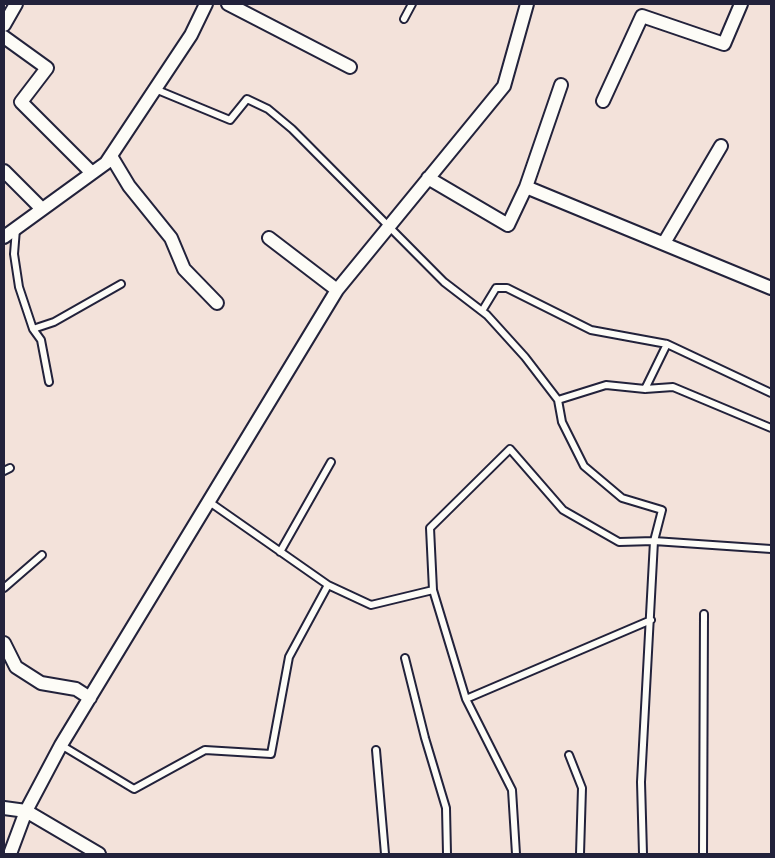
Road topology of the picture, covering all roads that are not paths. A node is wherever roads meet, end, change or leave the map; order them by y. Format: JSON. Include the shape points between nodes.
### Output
{"nodes":[{"id":1,"x":16,"y":4,"type":"edge"},
{"id":2,"x":206,"y":4,"type":"edge"},
{"id":3,"x":228,"y":4,"type":"edge"},
{"id":4,"x":412,"y":4,"type":"edge"},
{"id":5,"x":527,"y":4,"type":"edge"},
{"id":6,"x":741,"y":4,"type":"edge"},
{"id":7,"x":404,"y":19,"type":"dead end"},
{"id":8,"x":4,"y":26,"type":"edge"},
{"id":9,"x":4,"y":37,"type":"edge"},
{"id":10,"x":350,"y":67,"type":"dead end"},
{"id":11,"x":561,"y":86,"type":"dead end"},
{"id":12,"x":155,"y":89,"type":"junction"},
{"id":13,"x":603,"y":101,"type":"dead end"},
{"id":14,"x":721,"y":146,"type":"dead end"},
{"id":15,"x":111,"y":156,"type":"junction"},
{"id":16,"x":4,"y":172,"type":"edge"},
{"id":17,"x":92,"y":173,"type":"junction"},
{"id":18,"x":428,"y":178,"type":"junction"},
{"id":19,"x":526,"y":187,"type":"junction"},
{"id":20,"x":42,"y":209,"type":"junction"},
{"id":21,"x":389,"y":227,"type":"junction"},
{"id":22,"x":16,"y":228,"type":"junction"},
{"id":23,"x":4,"y":237,"type":"edge"},
{"id":24,"x":269,"y":238,"type":"dead end"},
{"id":25,"x":664,"y":243,"type":"junction"},
{"id":26,"x":121,"y":284,"type":"dead end"},
{"id":27,"x":771,"y":288,"type":"edge"},
{"id":28,"x":337,"y":290,"type":"junction"},
{"id":29,"x":217,"y":303,"type":"dead end"},
{"id":30,"x":482,"y":312,"type":"junction"},
{"id":31,"x":33,"y":329,"type":"junction"},
{"id":32,"x":667,"y":344,"type":"junction"},
{"id":33,"x":48,"y":382,"type":"dead end"},
{"id":34,"x":645,"y":389,"type":"junction"},
{"id":35,"x":771,"y":393,"type":"edge"},
{"id":36,"x":558,"y":400,"type":"junction"},
{"id":37,"x":771,"y":428,"type":"edge"},
{"id":38,"x":331,"y":462,"type":"dead end"},
{"id":39,"x":208,"y":501,"type":"junction"},
{"id":40,"x":654,"y":541,"type":"junction"},
{"id":41,"x":771,"y":549,"type":"edge"},
{"id":42,"x":280,"y":552,"type":"junction"},
{"id":43,"x":42,"y":555,"type":"dead end"},
{"id":44,"x":328,"y":585,"type":"junction"},
{"id":45,"x":4,"y":588,"type":"edge"},
{"id":46,"x":433,"y":590,"type":"junction"},
{"id":47,"x":704,"y":614,"type":"dead end"},
{"id":48,"x":651,"y":620,"type":"junction"},
{"id":49,"x":4,"y":643,"type":"edge"},
{"id":50,"x":405,"y":658,"type":"dead end"},
{"id":51,"x":90,"y":698,"type":"junction"},
{"id":52,"x":466,"y":700,"type":"junction"},
{"id":53,"x":61,"y":746,"type":"junction"},
{"id":54,"x":376,"y":750,"type":"dead end"},
{"id":55,"x":569,"y":755,"type":"dead end"},
{"id":56,"x":4,"y":808,"type":"edge"},
{"id":57,"x":26,"y":811,"type":"junction"},
{"id":58,"x":10,"y":854,"type":"edge"},
{"id":59,"x":99,"y":854,"type":"edge"},
{"id":60,"x":385,"y":854,"type":"edge"},
{"id":61,"x":447,"y":854,"type":"edge"},
{"id":62,"x":516,"y":854,"type":"edge"},
{"id":63,"x":580,"y":854,"type":"edge"},
{"id":64,"x":643,"y":854,"type":"edge"},
{"id":65,"x":703,"y":854,"type":"edge"}],
"edges":[{"from":1,"to":8,"type":"street"},
{"from":2,"to":12,"type":"street","via":[[191,35]]},
{"from":3,"to":10,"type":"street"},
{"from":4,"to":7,"type":"lane"},
{"from":5,"to":18,"type":"street","via":[[504,86]]},
{"from":6,"to":13,"type":"street","via":[[724,44],[642,16]]},
{"from":9,"to":17,"type":"street","via":[[47,68],[21,102]]},
{"from":11,"to":19,"type":"street"},
{"from":12,"to":15,"type":"street"},
{"from":12,"to":21,"type":"lane","via":[[230,120],[247,99],[268,109]]},
{"from":14,"to":25,"type":"street"},
{"from":15,"to":17,"type":"street"},
{"from":15,"to":29,"type":"street","via":[[129,186],[171,238],[184,269]]},
{"from":16,"to":20,"type":"street"},
{"from":17,"to":20,"type":"street"},
{"from":18,"to":19,"type":"street","via":[[508,225]]},
{"from":18,"to":21,"type":"street"},
{"from":19,"to":25,"type":"street"},
{"from":20,"to":22,"type":"street"},
{"from":21,"to":28,"type":"street"},
{"from":21,"to":30,"type":"lane","via":[[444,282]]},
{"from":22,"to":23,"type":"street"},
{"from":22,"to":31,"type":"lane","via":[[14,254],[19,287]]},
{"from":24,"to":28,"type":"street"},
{"from":25,"to":27,"type":"street"},
{"from":26,"to":31,"type":"lane","via":[[54,322]]},
{"from":28,"to":39,"type":"street"},
{"from":30,"to":32,"type":"lane","via":[[496,288],[507,288],[591,330]]},
{"from":30,"to":36,"type":"lane","via":[[525,357]]},
{"from":31,"to":33,"type":"lane","via":[[41,340]]},
{"from":32,"to":34,"type":"lane"},
{"from":32,"to":35,"type":"lane"},
{"from":34,"to":36,"type":"lane","via":[[606,385]]},
{"from":34,"to":37,"type":"lane","via":[[673,387]]},
{"from":36,"to":40,"type":"lane","via":[[562,422],[584,466],[622,498],[662,510]]},
{"from":38,"to":42,"type":"lane"},
{"from":39,"to":42,"type":"lane"},
{"from":39,"to":51,"type":"street"},
{"from":40,"to":41,"type":"lane"},
{"from":40,"to":46,"type":"lane","via":[[619,542],[563,510],[510,449],[430,528]]},
{"from":40,"to":48,"type":"lane"},
{"from":42,"to":44,"type":"lane"},
{"from":43,"to":45,"type":"lane"},
{"from":44,"to":46,"type":"lane","via":[[371,605]]},
{"from":44,"to":53,"type":"lane","via":[[289,657],[271,754],[205,750],[134,789]]},
{"from":46,"to":52,"type":"lane"},
{"from":47,"to":65,"type":"lane"},
{"from":48,"to":52,"type":"lane"},
{"from":48,"to":64,"type":"lane","via":[[641,782]]},
{"from":49,"to":51,"type":"street","via":[[16,667],[41,683],[76,689]]},
{"from":50,"to":61,"type":"lane","via":[[446,808]]},
{"from":51,"to":53,"type":"street"},
{"from":52,"to":62,"type":"lane","via":[[512,790]]},
{"from":53,"to":57,"type":"street"},
{"from":54,"to":60,"type":"lane"},
{"from":55,"to":63,"type":"lane","via":[[582,788]]},
{"from":56,"to":57,"type":"street"},
{"from":57,"to":58,"type":"street"},
{"from":57,"to":59,"type":"street"}]}
